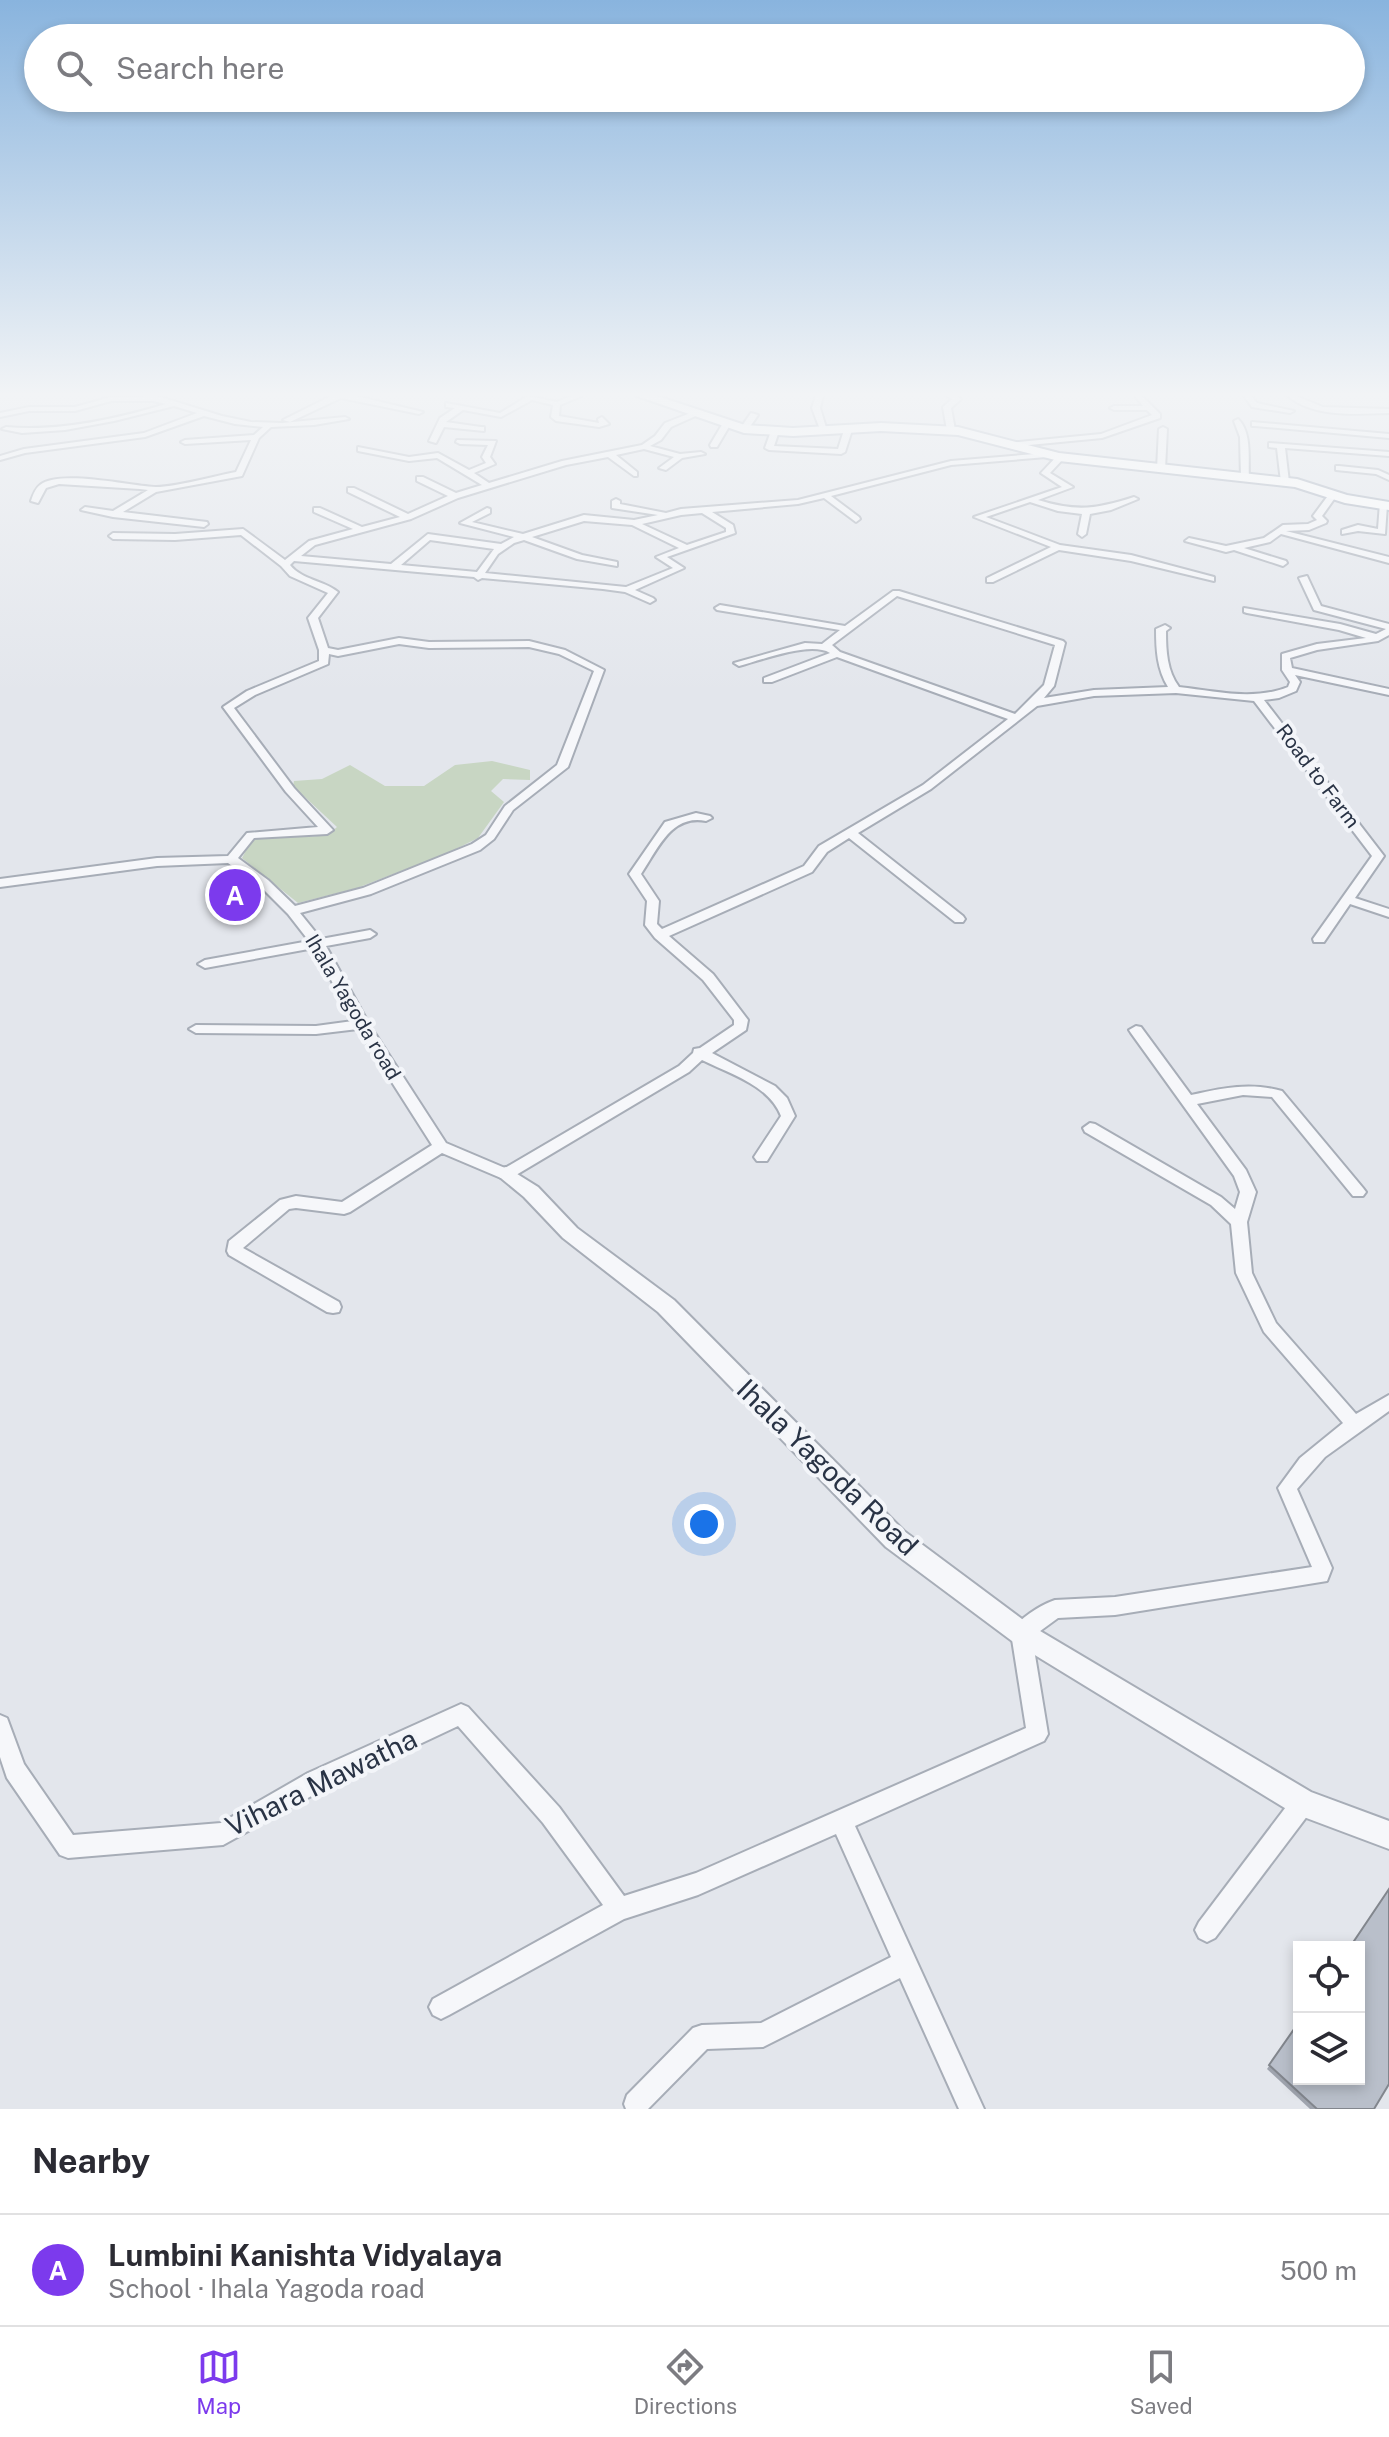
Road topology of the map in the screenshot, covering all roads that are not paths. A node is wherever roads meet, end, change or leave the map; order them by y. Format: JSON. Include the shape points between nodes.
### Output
{"nodes":[{"id":1,"x":36,"y":494,"type":"edge"},
{"id":2,"x":141,"y":494,"type":"edge"},
{"id":3,"x":360,"y":494,"type":"edge"},
{"id":4,"x":452,"y":494,"type":"edge"},
{"id":5,"x":460,"y":494,"type":"edge"},
{"id":6,"x":1047,"y":494,"type":"edge"},
{"id":7,"x":825,"y":495,"type":"joint"},
{"id":8,"x":1333,"y":495,"type":"joint"},
{"id":9,"x":455,"y":496,"type":"junction"},
{"id":10,"x":1134,"y":499,"type":"dead end"},
{"id":11,"x":1031,"y":500,"type":"junction"},
{"id":12,"x":35,"y":501,"type":"dead end"},
{"id":13,"x":616,"y":501,"type":"dead end"},
{"id":14,"x":1386,"y":505,"type":"edge"},
{"id":15,"x":85,"y":510,"type":"dead end"},
{"id":16,"x":317,"y":510,"type":"dead end"},
{"id":17,"x":704,"y":510,"type":"junction"},
{"id":18,"x":117,"y":511,"type":"junction"},
{"id":19,"x":487,"y":511,"type":"dead end"},
{"id":20,"x":1086,"y":514,"type":"junction"},
{"id":21,"x":670,"y":515,"type":"junction"},
{"id":22,"x":172,"y":516,"type":"dead end"},
{"id":23,"x":408,"y":517,"type":"junction"},
{"id":24,"x":856,"y":519,"type":"dead end"},
{"id":25,"x":634,"y":523,"type":"junction"},
{"id":26,"x":204,"y":524,"type":"dead end"},
{"id":27,"x":359,"y":529,"type":"junction"},
{"id":28,"x":1345,"y":532,"type":"dead end"},
{"id":29,"x":1285,"y":533,"type":"dead end"},
{"id":30,"x":1082,"y":534,"type":"dead end"},
{"id":31,"x":113,"y":536,"type":"dead end"},
{"id":32,"x":524,"y":537,"type":"junction"},
{"id":33,"x":1189,"y":541,"type":"dead end"},
{"id":34,"x":1233,"y":546,"type":"junction"},
{"id":35,"x":502,"y":547,"type":"junction"},
{"id":36,"x":1058,"y":547,"type":"junction"},
{"id":37,"x":687,"y":548,"type":"junction"},
{"id":38,"x":1389,"y":560,"type":"edge"},
{"id":39,"x":288,"y":561,"type":"junction"},
{"id":40,"x":1283,"y":563,"type":"dead end"},
{"id":41,"x":614,"y":564,"type":"dead end"},
{"id":42,"x":392,"y":568,"type":"junction"},
{"id":43,"x":478,"y":577,"type":"junction"},
{"id":44,"x":1304,"y":578,"type":"dead end"},
{"id":45,"x":1211,"y":579,"type":"dead end"},
{"id":46,"x":990,"y":580,"type":"dead end"},
{"id":47,"x":627,"y":590,"type":"junction"},
{"id":48,"x":650,"y":600,"type":"dead end"},
{"id":49,"x":720,"y":608,"type":"dead end"},
{"id":50,"x":1247,"y":610,"type":"dead end"},
{"id":51,"x":1165,"y":628,"type":"dead end"},
{"id":52,"x":846,"y":629,"type":"junction"},
{"id":53,"x":1389,"y":629,"type":"edge"},
{"id":54,"x":1378,"y":638,"type":"junction"},
{"id":55,"x":827,"y":647,"type":"junction"},
{"id":56,"x":324,"y":650,"type":"junction"},
{"id":57,"x":837,"y":654,"type":"junction"},
{"id":58,"x":739,"y":663,"type":"dead end"},
{"id":59,"x":1287,"y":670,"type":"junction"},
{"id":60,"x":768,"y":680,"type":"dead end"},
{"id":61,"x":1176,"y":690,"type":"junction"},
{"id":62,"x":1389,"y":692,"type":"edge"},
{"id":63,"x":1257,"y":698,"type":"junction"},
{"id":64,"x":1034,"y":703,"type":"junction"},
{"id":65,"x":1016,"y":718,"type":"junction"},
{"id":66,"x":706,"y":818,"type":"dead end"},
{"id":67,"x":849,"y":832,"type":"junction"},
{"id":68,"x":1384,"y":856,"type":"edge"},
{"id":69,"x":231,"y":859,"type":"junction"},
{"id":70,"x":0,"y":883,"type":"edge"},
{"id":71,"x":1346,"y":899,"type":"junction"},
{"id":72,"x":292,"y":911,"type":"junction"},
{"id":73,"x":1389,"y":913,"type":"edge"},
{"id":74,"x":959,"y":919,"type":"dead end"},
{"id":75,"x":370,"y":934,"type":"dead end"},
{"id":76,"x":660,"y":935,"type":"junction"},
{"id":77,"x":1319,"y":939,"type":"dead end"},
{"id":78,"x":319,"y":945,"type":"junction"},
{"id":79,"x":205,"y":964,"type":"dead end"},
{"id":80,"x":362,"y":1024,"type":"junction"},
{"id":81,"x":196,"y":1029,"type":"dead end"},
{"id":82,"x":1136,"y":1030,"type":"dead end"},
{"id":83,"x":699,"y":1052,"type":"junction"},
{"id":84,"x":1187,"y":1101,"type":"junction"},
{"id":85,"x":1090,"y":1128,"type":"dead end"},
{"id":86,"x":441,"y":1147,"type":"junction"},
{"id":87,"x":762,"y":1157,"type":"dead end"},
{"id":88,"x":506,"y":1174,"type":"junction"},
{"id":89,"x":1358,"y":1192,"type":"dead end"},
{"id":90,"x":1239,"y":1222,"type":"junction"},
{"id":91,"x":333,"y":1307,"type":"dead end"},
{"id":92,"x":1389,"y":1402,"type":"edge"},
{"id":93,"x":1355,"y":1425,"type":"junction"},
{"id":94,"x":1021,"y":1633,"type":"junction"},
{"id":95,"x":0,"y":1725,"type":"edge"},
{"id":96,"x":1303,"y":1803,"type":"junction"},
{"id":97,"x":841,"y":1820,"type":"junction"},
{"id":98,"x":1389,"y":1835,"type":"edge"},
{"id":99,"x":619,"y":1909,"type":"junction"},
{"id":100,"x":1207,"y":1930,"type":"dead end"},
{"id":101,"x":905,"y":1963,"type":"junction"},
{"id":102,"x":441,"y":2007,"type":"dead end"},
{"id":103,"x":636,"y":2104,"type":"dead end"},
{"id":104,"x":972,"y":2109,"type":"edge"}],
"edges":[{"from":1,"to":12,"type":"street"},
{"from":2,"to":18,"type":"street"},
{"from":3,"to":23,"type":"street"},
{"from":4,"to":9,"type":"street"},
{"from":5,"to":9,"type":"street"},
{"from":6,"to":11,"type":"street"},
{"from":7,"to":17,"type":"street"},
{"from":7,"to":24,"type":"street"},
{"from":8,"to":14,"type":"main road"},
{"from":8,"to":34,"type":"street","via":[[1312,516],[1323,521],[1286,527],[1267,540]]},
{"from":9,"to":23,"type":"street"},
{"from":10,"to":20,"type":"street"},
{"from":11,"to":20,"type":"street"},
{"from":11,"to":36,"type":"street","via":[[978,517]]},
{"from":13,"to":21,"type":"street","via":[[615,506]]},
{"from":14,"to":28,"type":"street","via":[[1382,532]]},
{"from":15,"to":18,"type":"street"},
{"from":16,"to":27,"type":"street"},
{"from":17,"to":21,"type":"street"},
{"from":17,"to":37,"type":"street","via":[[731,533]]},
{"from":18,"to":22,"type":"street"},
{"from":18,"to":26,"type":"street"},
{"from":19,"to":32,"type":"street","via":[[464,523]]},
{"from":20,"to":30,"type":"street"},
{"from":21,"to":25,"type":"street"},
{"from":23,"to":27,"type":"street"},
{"from":25,"to":32,"type":"street","via":[[584,518]]},
{"from":25,"to":37,"type":"street"},
{"from":27,"to":39,"type":"street","via":[[312,543]]},
{"from":29,"to":38,"type":"street"},
{"from":31,"to":39,"type":"street","via":[[243,532]]},
{"from":32,"to":35,"type":"street"},
{"from":32,"to":41,"type":"street"},
{"from":33,"to":34,"type":"street","via":[[1220,549]]},
{"from":34,"to":40,"type":"street"},
{"from":35,"to":42,"type":"street","via":[[428,537]]},
{"from":35,"to":43,"type":"street"},
{"from":36,"to":45,"type":"street","via":[[1120,555]]},
{"from":36,"to":46,"type":"street"},
{"from":37,"to":47,"type":"street","via":[[660,557],[680,568]]},
{"from":39,"to":42,"type":"street"},
{"from":39,"to":56,"type":"street","via":[[293,574],[333,592],[313,618]]},
{"from":42,"to":43,"type":"street"},
{"from":43,"to":47,"type":"street"},
{"from":44,"to":53,"type":"street","via":[[1317,608]]},
{"from":47,"to":48,"type":"street"},
{"from":49,"to":52,"type":"street"},
{"from":50,"to":54,"type":"street"},
{"from":51,"to":61,"type":"street","via":[[1161,652]]},
{"from":52,"to":55,"type":"street"},
{"from":52,"to":64,"type":"street","via":[[896,593],[1060,643],[1049,686]]},
{"from":53,"to":54,"type":"street"},
{"from":54,"to":59,"type":"street","via":[[1285,656]]},
{"from":55,"to":57,"type":"street"},
{"from":55,"to":58,"type":"street","via":[[805,646]]},
{"from":56,"to":69,"type":"street","via":[[324,662],[228,707],[327,830],[251,835]]},
{"from":56,"to":72,"type":"street","via":[[338,653],[399,641],[529,644],[574,656],[599,670],[562,767],[509,808],[490,837],[367,891]]},
{"from":57,"to":60,"type":"street"},
{"from":57,"to":65,"type":"street"},
{"from":59,"to":62,"type":"street"},
{"from":59,"to":63,"type":"street","via":[[1295,682],[1292,689]]},
{"from":61,"to":63,"type":"street"},
{"from":61,"to":64,"type":"street","via":[[1094,693]]},
{"from":63,"to":68,"type":"street","name":"Road to Farm"},
{"from":64,"to":65,"type":"street"},
{"from":65,"to":67,"type":"street","via":[[927,787]]},
{"from":66,"to":76,"type":"street","via":[[669,824],[635,874],[653,901],[651,925]]},
{"from":67,"to":74,"type":"street"},
{"from":67,"to":76,"type":"street","via":[[823,849],[808,869]]},
{"from":68,"to":71,"type":"street"},
{"from":69,"to":70,"type":"street","via":[[157,862]]},
{"from":69,"to":72,"type":"street","name":"Ihala Yagoda road"},
{"from":71,"to":73,"type":"street"},
{"from":71,"to":77,"type":"street"},
{"from":72,"to":78,"type":"street","name":"Ihala Yagoda road"},
{"from":75,"to":78,"type":"street"},
{"from":76,"to":83,"type":"street","via":[[708,977],[741,1020],[741,1027]]},
{"from":78,"to":79,"type":"street"},
{"from":78,"to":80,"type":"street","name":"Ihala Yagoda road"},
{"from":80,"to":81,"type":"street","via":[[316,1030]]},
{"from":80,"to":86,"type":"street","name":"Ihala Yagoda road"},
{"from":82,"to":84,"type":"street"},
{"from":83,"to":87,"type":"street","via":[[770,1089],[782,1101],[788,1116]]},
{"from":83,"to":88,"type":"street","via":[[684,1069]]},
{"from":84,"to":89,"type":"street","via":[[1247,1088],[1277,1094]]},
{"from":84,"to":90,"type":"street","via":[[1241,1174],[1248,1192]]},
{"from":85,"to":90,"type":"street","via":[[1216,1201]]},
{"from":86,"to":88,"type":"street"},
{"from":86,"to":91,"type":"street","via":[[344,1208],[285,1204],[235,1245],[235,1251]]},
{"from":88,"to":94,"type":"street","name":"Ihala Yagoda Road","via":[[570,1233],[666,1306],[895,1539]]},
{"from":90,"to":93,"type":"street","via":[[1244,1273],[1270,1327]]},
{"from":92,"to":93,"type":"street"},
{"from":93,"to":94,"type":"street","via":[[1294,1475],[1287,1488],[1322,1568],[1320,1575],[1115,1606],[1055,1609]]},
{"from":94,"to":96,"type":"street","name":"Ihala Yagoda Road"},
{"from":94,"to":97,"type":"street","via":[[1037,1734]]},
{"from":95,"to":99,"type":"street","name":"Vihara Mawatha","via":[[15,1770],[68,1847],[223,1834],[316,1781],[461,1714],[551,1815]]},
{"from":96,"to":98,"type":"street","name":"Ihala Yagoda Road"},
{"from":96,"to":100,"type":"street"},
{"from":97,"to":99,"type":"street","via":[[698,1884]]},
{"from":97,"to":101,"type":"street"},
{"from":99,"to":102,"type":"street"},
{"from":101,"to":103,"type":"street","via":[[763,2035],[702,2037]]},
{"from":101,"to":104,"type":"street"}]}
